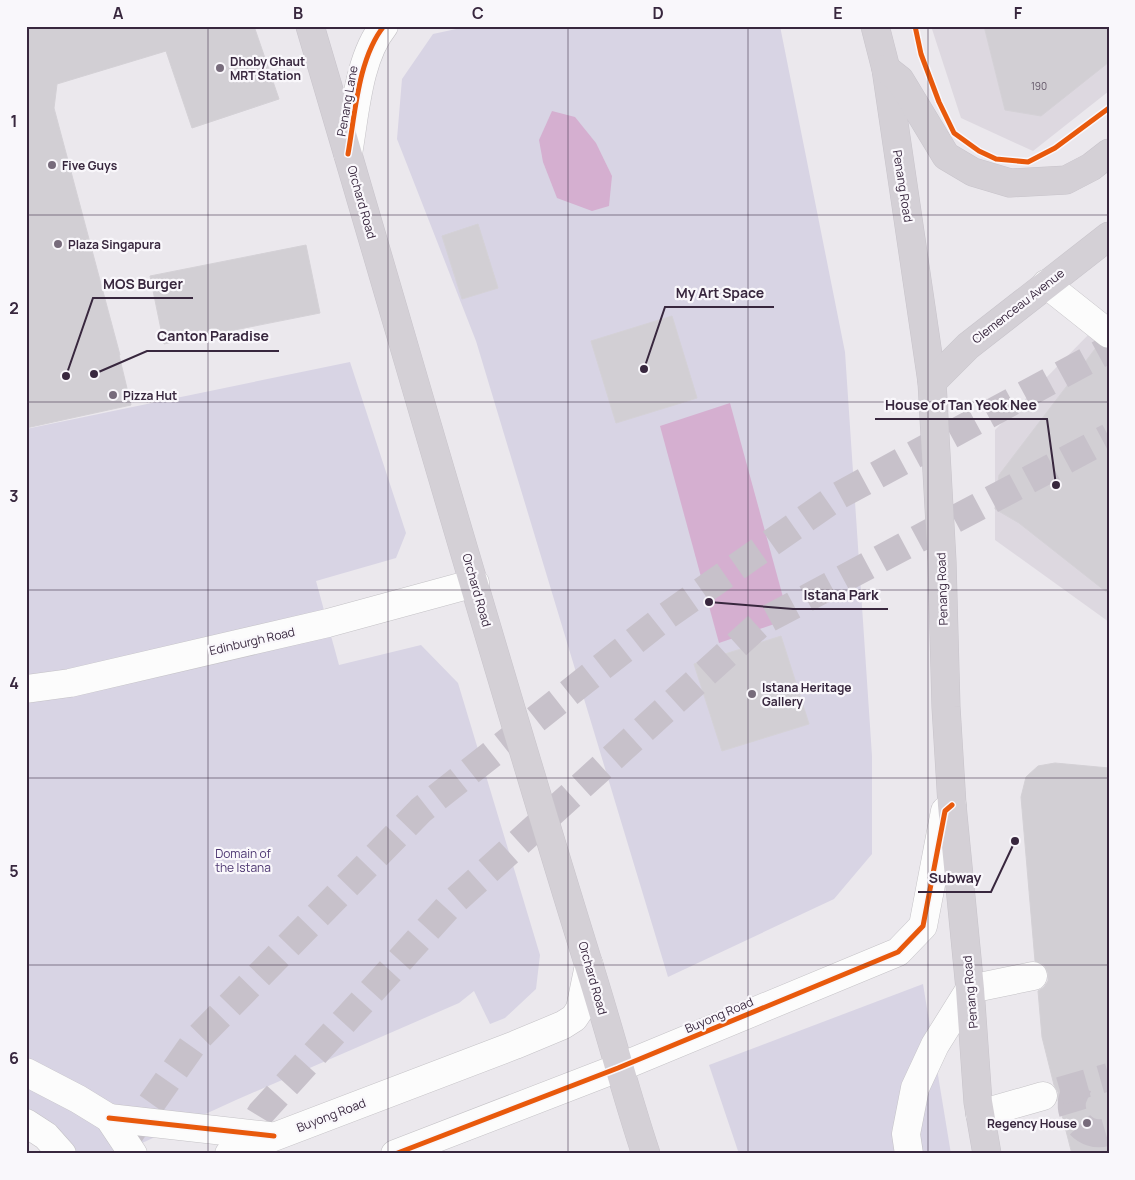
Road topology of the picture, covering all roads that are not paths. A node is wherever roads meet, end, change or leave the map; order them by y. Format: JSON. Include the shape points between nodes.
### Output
{"nodes":[{"id":1,"x":310,"y":26,"type":"edge"},
{"id":2,"x":384,"y":26,"type":"edge"},
{"id":3,"x":874,"y":26,"type":"edge"},
{"id":4,"x":886,"y":69,"type":"junction"},
{"id":5,"x":1109,"y":153,"type":"edge"},
{"id":6,"x":348,"y":154,"type":"junction"},
{"id":7,"x":1109,"y":236,"type":"edge"},
{"id":8,"x":1046,"y":284,"type":"junction"},
{"id":9,"x":1109,"y":334,"type":"edge"},
{"id":10,"x":932,"y":382,"type":"junction"},
{"id":11,"x":475,"y":583,"type":"junction"},
{"id":12,"x":26,"y":689,"type":"edge"},
{"id":13,"x":952,"y":804,"type":"junction"},
{"id":14,"x":589,"y":965,"type":"junction"},
{"id":15,"x":1033,"y":976,"type":"dead end"},
{"id":16,"x":970,"y":989,"type":"junction"},
{"id":17,"x":618,"y":1068,"type":"junction"},
{"id":18,"x":26,"y":1072,"type":"edge"},
{"id":19,"x":1043,"y":1096,"type":"tunnel mouth"},
{"id":20,"x":980,"y":1114,"type":"junction"},
{"id":21,"x":109,"y":1118,"type":"junction"},
{"id":22,"x":26,"y":1123,"type":"edge"},
{"id":23,"x":274,"y":1136,"type":"junction"},
{"id":24,"x":62,"y":1154,"type":"edge"},
{"id":25,"x":133,"y":1154,"type":"edge"},
{"id":26,"x":229,"y":1154,"type":"edge"},
{"id":27,"x":394,"y":1154,"type":"edge"},
{"id":28,"x":646,"y":1154,"type":"edge"},
{"id":29,"x":909,"y":1154,"type":"edge"},
{"id":30,"x":987,"y":1154,"type":"edge"}],
"edges":[{"from":1,"to":6,"type":"main road","name":"Orchard Road"},
{"from":2,"to":6,"type":"street","name":"Penang Lane","via":[[364,62]]},
{"from":3,"to":4,"type":"main road","name":"Penang Road"},
{"from":4,"to":5,"type":"main road","via":[[900,80],[946,156],[972,172],[1010,184],[1066,180]]},
{"from":4,"to":10,"type":"main road","name":"Penang Road"},
{"from":6,"to":11,"type":"main road","name":"Orchard Road"},
{"from":7,"to":8,"type":"main road","name":"Clemenceau Avenue"},
{"from":8,"to":9,"type":"street"},
{"from":8,"to":10,"type":"main road","name":"Clemenceau Avenue","via":[[968,346]]},
{"from":10,"to":13,"type":"main road","name":"Penang Road"},
{"from":11,"to":12,"type":"street","name":"Edinburgh Road","via":[[328,623],[70,684]]},
{"from":11,"to":14,"type":"main road","name":"Orchard Road"},
{"from":13,"to":16,"type":"main road","name":"Penang Road"},
{"from":13,"to":17,"type":"street","name":"Buyong Road","via":[[945,811],[923,926],[898,952]]},
{"from":14,"to":17,"type":"main road","name":"Orchard Road"},
{"from":14,"to":23,"type":"street","name":"Buyong Road","via":[[580,1009],[563,1025]]},
{"from":15,"to":16,"type":"street"},
{"from":16,"to":20,"type":"main road","name":"Penang Road"},
{"from":16,"to":29,"type":"street","via":[[935,1045],[915,1088],[906,1134]]},
{"from":17,"to":27,"type":"street","name":"Buyong Road"},
{"from":17,"to":28,"type":"main road","name":"Orchard Road"},
{"from":18,"to":21,"type":"street"},
{"from":19,"to":20,"type":"street"},
{"from":20,"to":30,"type":"main road","name":"Penang Road"},
{"from":21,"to":23,"type":"street"},
{"from":21,"to":25,"type":"street"},
{"from":22,"to":24,"type":"street","via":[[46,1136]]},
{"from":23,"to":26,"type":"street","name":"Buyong Road"}]}
